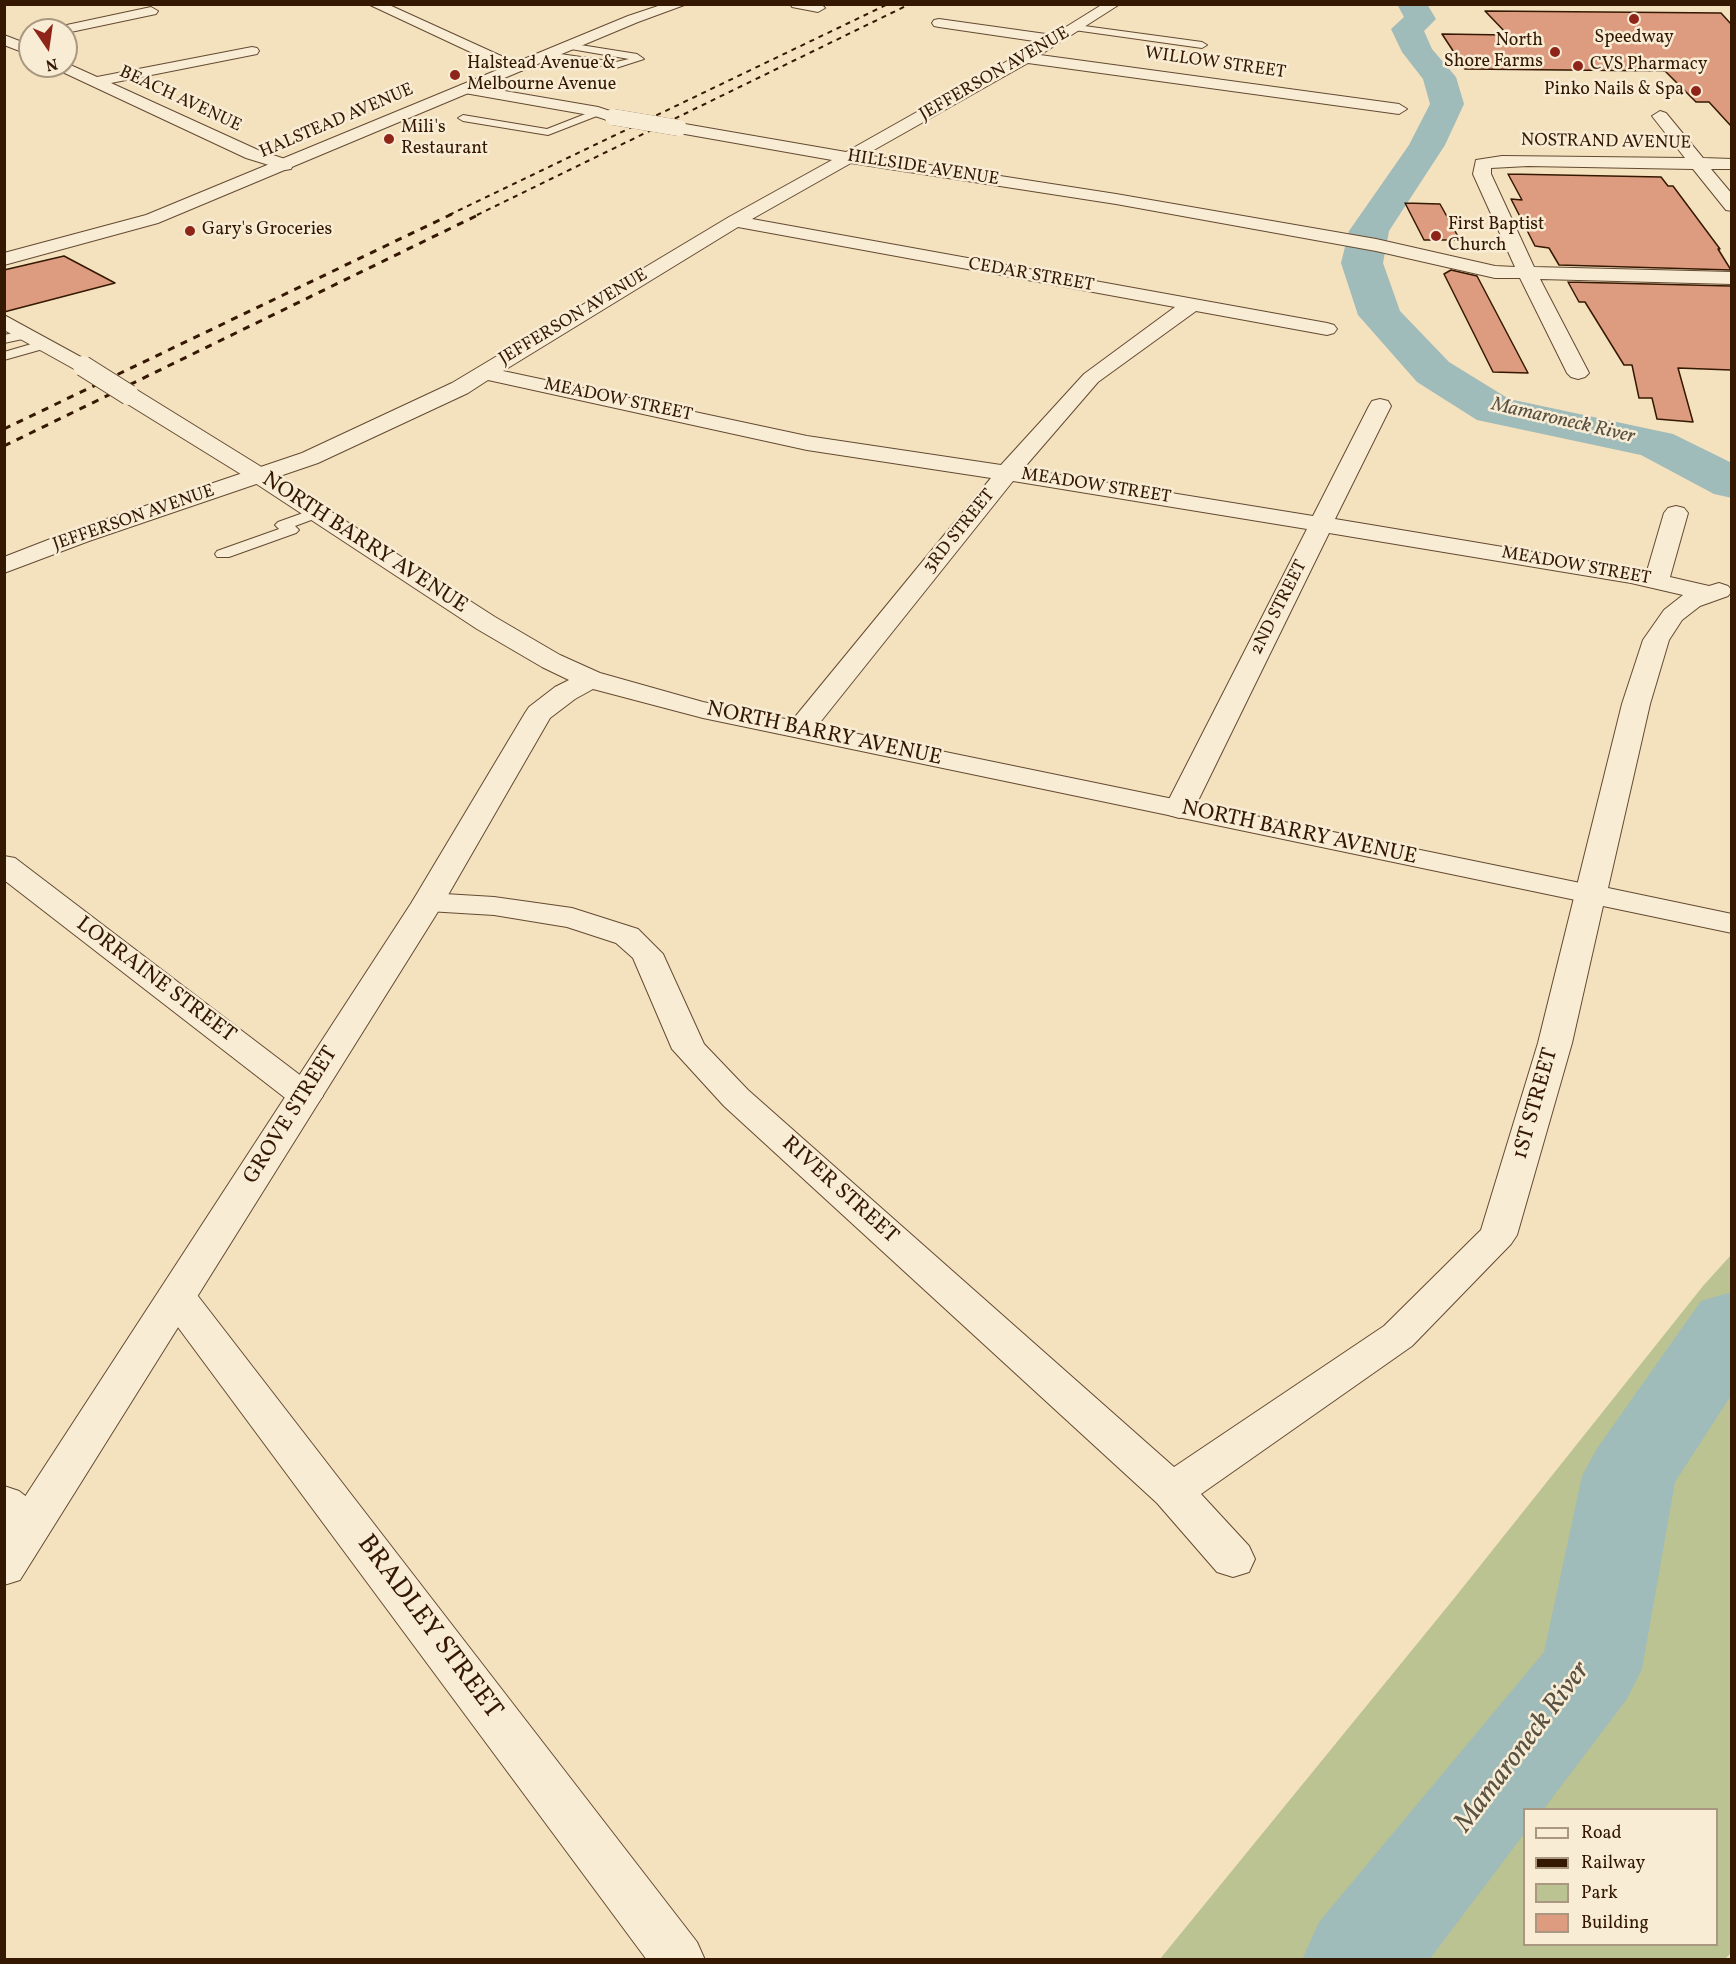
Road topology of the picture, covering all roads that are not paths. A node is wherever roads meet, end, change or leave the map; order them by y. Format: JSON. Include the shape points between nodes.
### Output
{"nodes":[{"id":1,"x":375,"y":4,"type":"edge"},
{"id":2,"x":680,"y":4,"type":"edge"},
{"id":3,"x":797,"y":4,"type":"edge"},
{"id":4,"x":1113,"y":4,"type":"edge"},
{"id":5,"x":818,"y":8,"type":"dead end"},
{"id":6,"x":151,"y":11,"type":"dead end"},
{"id":7,"x":939,"y":23,"type":"dead end"},
{"id":8,"x":78,"y":27,"type":"edge"},
{"id":9,"x":1077,"y":28,"type":"junction"},
{"id":10,"x":1057,"y":40,"type":"junction"},
{"id":11,"x":1202,"y":45,"type":"dead end"},
{"id":12,"x":568,"y":46,"type":"junction"},
{"id":13,"x":252,"y":51,"type":"dead end"},
{"id":14,"x":546,"y":55,"type":"junction"},
{"id":15,"x":1026,"y":58,"type":"junction"},
{"id":16,"x":516,"y":68,"type":"junction"},
{"id":17,"x":78,"y":74,"type":"edge"},
{"id":18,"x":95,"y":82,"type":"junction"},
{"id":19,"x":464,"y":89,"type":"junction"},
{"id":20,"x":1399,"y":109,"type":"dead end"},
{"id":21,"x":606,"y":114,"type":"junction"},
{"id":22,"x":1660,"y":116,"type":"dead end"},
{"id":23,"x":463,"y":118,"type":"dead end"},
{"id":24,"x":851,"y":158,"type":"junction"},
{"id":25,"x":1697,"y":163,"type":"junction"},
{"id":26,"x":1731,"y":164,"type":"edge"},
{"id":27,"x":285,"y":165,"type":"junction"},
{"id":28,"x":1731,"y":206,"type":"edge"},
{"id":29,"x":735,"y":221,"type":"junction"},
{"id":30,"x":4,"y":259,"type":"edge"},
{"id":31,"x":1528,"y":275,"type":"junction"},
{"id":32,"x":1731,"y":278,"type":"edge"},
{"id":33,"x":1191,"y":305,"type":"junction"},
{"id":34,"x":4,"y":321,"type":"edge"},
{"id":35,"x":1328,"y":329,"type":"dead end"},
{"id":36,"x":27,"y":334,"type":"junction"},
{"id":37,"x":4,"y":339,"type":"edge"},
{"id":38,"x":45,"y":344,"type":"junction"},
{"id":39,"x":4,"y":356,"type":"edge"},
{"id":40,"x":484,"y":373,"type":"junction"},
{"id":41,"x":1578,"y":373,"type":"dead end"},
{"id":42,"x":1380,"y":406,"type":"dead end"},
{"id":43,"x":1007,"y":473,"type":"junction"},
{"id":44,"x":260,"y":476,"type":"junction"},
{"id":45,"x":317,"y":513,"type":"junction"},
{"id":46,"x":1676,"y":513,"type":"dead end"},
{"id":47,"x":1322,"y":524,"type":"junction"},
{"id":48,"x":223,"y":554,"type":"dead end"},
{"id":49,"x":4,"y":566,"type":"edge"},
{"id":50,"x":1656,"y":582,"type":"junction"},
{"id":51,"x":1721,"y":591,"type":"edge"},
{"id":52,"x":590,"y":679,"type":"junction"},
{"id":53,"x":800,"y":729,"type":"junction"},
{"id":54,"x":1179,"y":808,"type":"junction"},
{"id":55,"x":4,"y":865,"type":"edge"},
{"id":56,"x":1590,"y":894,"type":"junction"},
{"id":57,"x":428,"y":902,"type":"junction"},
{"id":58,"x":1731,"y":924,"type":"edge"},
{"id":59,"x":305,"y":1096,"type":"junction"},
{"id":60,"x":177,"y":1297,"type":"junction"},
{"id":61,"x":1173,"y":1491,"type":"junction"},
{"id":62,"x":18,"y":1513,"type":"edge"},
{"id":63,"x":1233,"y":1559,"type":"dead end"},
{"id":64,"x":4,"y":1567,"type":"edge"},
{"id":65,"x":679,"y":1959,"type":"edge"}],
"edges":[{"from":1,"to":16,"type":"street"},
{"from":2,"to":12,"type":"street","name":"HALSTEAD AVENUE"},
{"from":3,"to":5,"type":"street"},
{"from":4,"to":9,"type":"street","name":"JEFFERSON AVENUE"},
{"from":6,"to":8,"type":"street"},
{"from":7,"to":10,"type":"street"},
{"from":9,"to":10,"type":"street","name":"JEFFERSON AVENUE"},
{"from":9,"to":11,"type":"lane"},
{"from":10,"to":15,"type":"street","name":"JEFFERSON AVENUE"},
{"from":12,"to":14,"type":"street","name":"HALSTEAD AVENUE"},
{"from":12,"to":14,"type":"lane","via":[[639,59],[616,65]]},
{"from":13,"to":18,"type":"street"},
{"from":14,"to":16,"type":"street","name":"HALSTEAD AVENUE"},
{"from":15,"to":20,"type":"street","name":"WILLOW STREET"},
{"from":15,"to":24,"type":"street","name":"JEFFERSON AVENUE"},
{"from":16,"to":19,"type":"street","name":"HALSTEAD AVENUE"},
{"from":17,"to":18,"type":"street","name":"BEACH AVENUE"},
{"from":18,"to":27,"type":"street","name":"BEACH AVENUE","via":[[252,154]]},
{"from":19,"to":21,"type":"street","name":"HILLSIDE AVENUE"},
{"from":19,"to":27,"type":"street","name":"HALSTEAD AVENUE"},
{"from":21,"to":23,"type":"lane","via":[[548,132]]},
{"from":21,"to":24,"type":"street","name":"HILLSIDE AVENUE","bridge":true},
{"from":22,"to":25,"type":"street"},
{"from":24,"to":29,"type":"street","name":"JEFFERSON AVENUE"},
{"from":24,"to":31,"type":"street","name":"HILLSIDE AVENUE","via":[[1116,199]]},
{"from":25,"to":26,"type":"street","name":"NOSTRAND AVENUE"},
{"from":25,"to":28,"type":"street"},
{"from":25,"to":31,"type":"street","name":"NOSTRAND AVENUE","via":[[1482,164],[1482,174]]},
{"from":27,"to":30,"type":"street","name":"HALSTEAD AVENUE","via":[[152,219]]},
{"from":29,"to":33,"type":"street","name":"CEDAR STREET"},
{"from":29,"to":40,"type":"street","name":"JEFFERSON AVENUE"},
{"from":31,"to":32,"type":"street","name":"HILLSIDE AVENUE"},
{"from":31,"to":41,"type":"street"},
{"from":33,"to":35,"type":"street","name":"CEDAR STREET"},
{"from":33,"to":43,"type":"street","name":"3RD STREET","via":[[1091,378]]},
{"from":34,"to":36,"type":"street","name":"NORTH BARRY AVENUE"},
{"from":36,"to":37,"type":"lane"},
{"from":36,"to":38,"type":"street","name":"NORTH BARRY AVENUE"},
{"from":38,"to":39,"type":"lane"},
{"from":38,"to":44,"type":"street","name":"NORTH BARRY AVENUE","bridge":true},
{"from":40,"to":43,"type":"street","name":"MEADOW STREET","via":[[807,443]]},
{"from":40,"to":44,"type":"street","name":"JEFFERSON AVENUE","via":[[372,430]]},
{"from":42,"to":47,"type":"street","name":"2ND STREET"},
{"from":43,"to":47,"type":"street","name":"MEADOW STREET"},
{"from":43,"to":53,"type":"street","name":"3RD STREET"},
{"from":44,"to":45,"type":"street","name":"NORTH BARRY AVENUE"},
{"from":44,"to":49,"type":"street","name":"JEFFERSON AVENUE","via":[[80,536]]},
{"from":45,"to":48,"type":"lane","via":[[283,525],[291,530]]},
{"from":45,"to":52,"type":"street","name":"NORTH BARRY AVENUE","via":[[486,623]]},
{"from":46,"to":50,"type":"street"},
{"from":47,"to":50,"type":"street","name":"MEADOW STREET"},
{"from":47,"to":54,"type":"street","name":"2ND STREET"},
{"from":50,"to":51,"type":"street","name":"MEADOW STREET"},
{"from":51,"to":56,"type":"street","name":"1ST STREET","via":[[1691,601],[1673,615],[1656,640],[1636,704]]},
{"from":52,"to":53,"type":"street","name":"NORTH BARRY AVENUE","via":[[703,710]]},
{"from":52,"to":57,"type":"street","name":"GROVE STREET","via":[[539,713]]},
{"from":53,"to":54,"type":"street","name":"NORTH BARRY AVENUE"},
{"from":54,"to":56,"type":"street","name":"NORTH BARRY AVENUE"},
{"from":55,"to":59,"type":"street","name":"LORRAINE STREET"},
{"from":56,"to":58,"type":"street","name":"NORTH BARRY AVENUE"},
{"from":56,"to":61,"type":"street","name":"1ST STREET","via":[[1555,1043],[1498,1236],[1398,1336]]},
{"from":57,"to":59,"type":"street","name":"GROVE STREET"},
{"from":57,"to":61,"type":"street","name":"RIVER STREET","via":[[494,906],[572,918],[627,936],[647,954],[689,1048],[736,1098]]},
{"from":59,"to":60,"type":"street","name":"GROVE STREET"},
{"from":60,"to":62,"type":"street","name":"GROVE STREET"},
{"from":60,"to":65,"type":"street","name":"BRADLEY STREET"},
{"from":61,"to":63,"type":"street","name":"RIVER STREET"},
{"from":62,"to":64,"type":"street","name":"GROVE STREET"}]}
